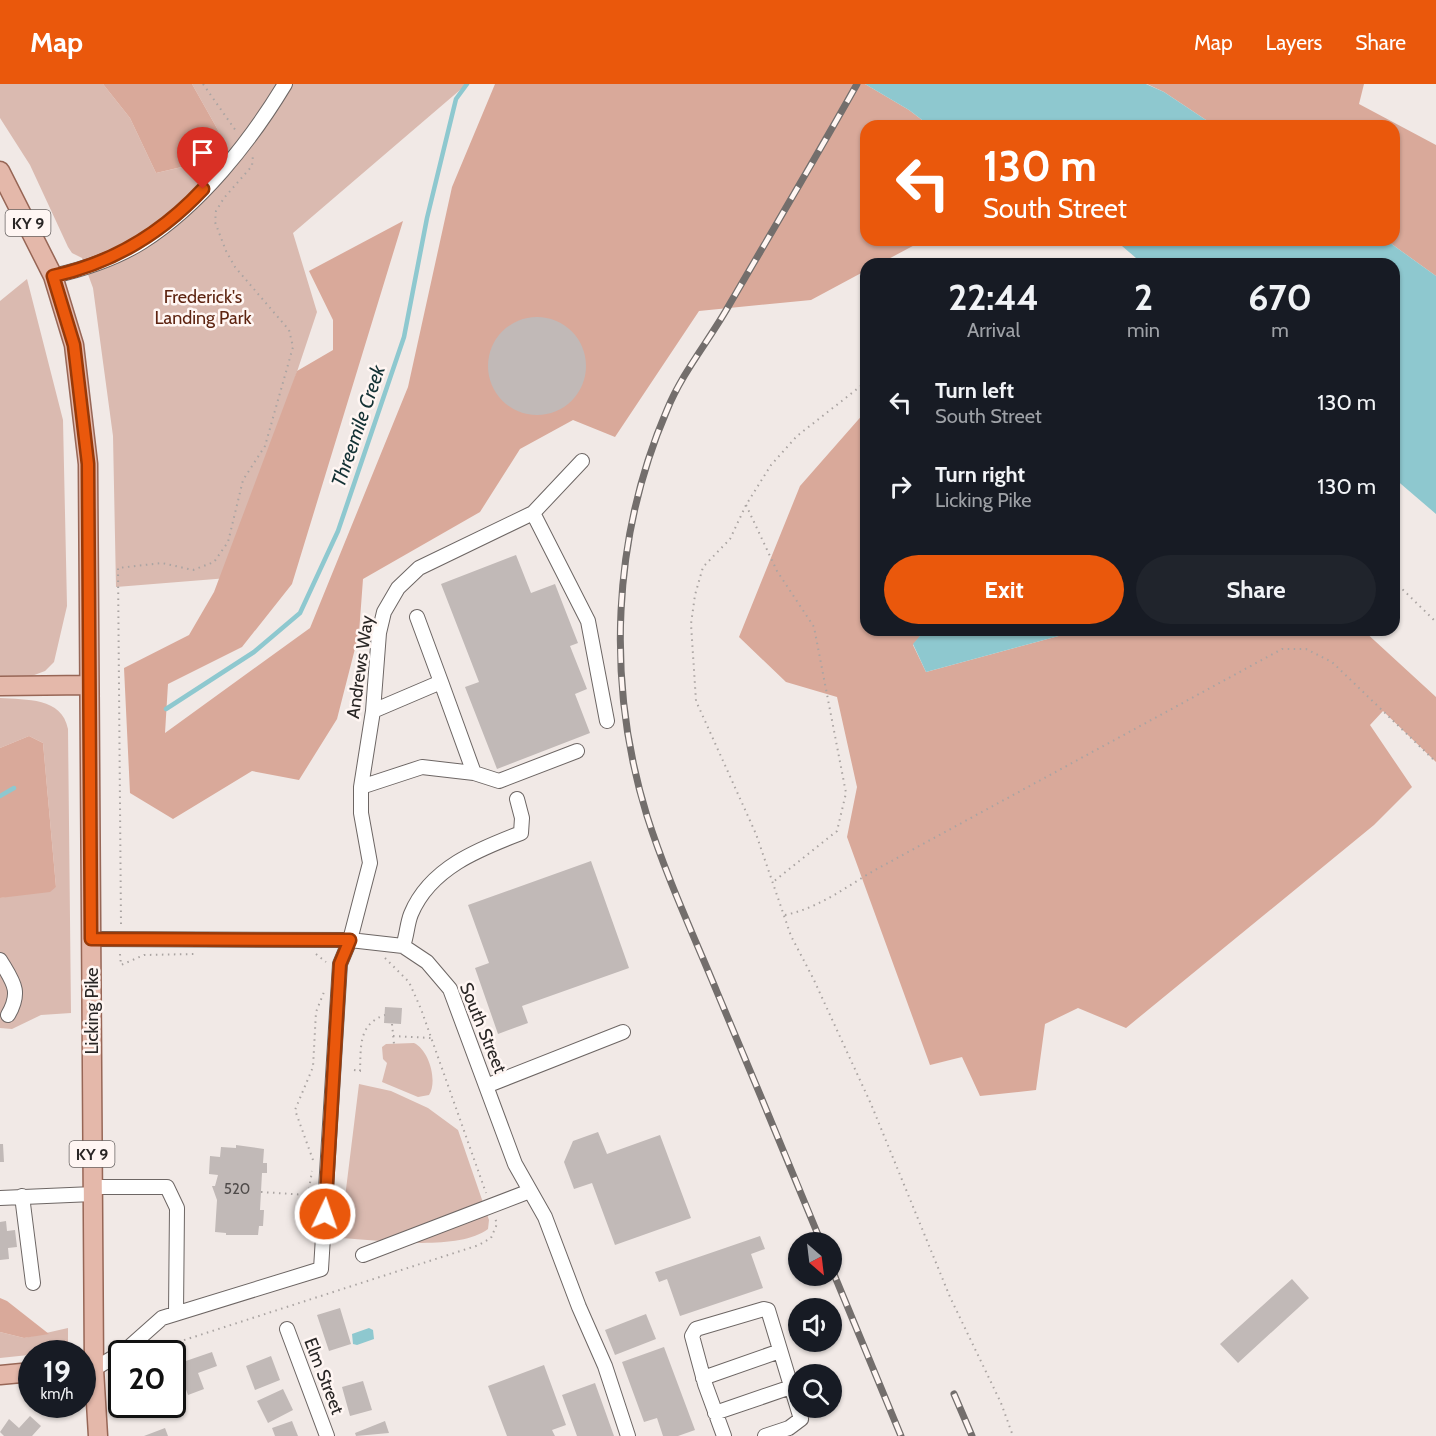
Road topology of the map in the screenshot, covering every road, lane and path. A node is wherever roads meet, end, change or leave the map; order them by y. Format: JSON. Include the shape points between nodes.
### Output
{"nodes":[{"id":1,"x":203,"y":84,"type":"edge"},
{"id":2,"x":285,"y":84,"type":"edge"},
{"id":3,"x":240,"y":136,"type":"dead end"},
{"id":4,"x":251,"y":148,"type":"dead end"},
{"id":5,"x":0,"y":171,"type":"edge"},
{"id":6,"x":53,"y":276,"type":"junction"},
{"id":7,"x":860,"y":387,"type":"edge"},
{"id":8,"x":582,"y":461,"type":"dead end"},
{"id":9,"x":746,"y":506,"type":"junction"},
{"id":10,"x":533,"y":513,"type":"junction"},
{"id":11,"x":1400,"y":587,"type":"edge"},
{"id":12,"x":417,"y":617,"type":"dead end"},
{"id":13,"x":1436,"y":622,"type":"edge"},
{"id":14,"x":441,"y":682,"type":"junction"},
{"id":15,"x":88,"y":685,"type":"junction"},
{"id":16,"x":0,"y":686,"type":"edge"},
{"id":17,"x":372,"y":711,"type":"junction"},
{"id":18,"x":607,"y":721,"type":"dead end"},
{"id":19,"x":577,"y":751,"type":"dead end"},
{"id":20,"x":1436,"y":762,"type":"edge"},
{"id":21,"x":474,"y":773,"type":"junction"},
{"id":22,"x":362,"y":787,"type":"junction"},
{"id":23,"x":517,"y":799,"type":"dead end"},
{"id":24,"x":772,"y":883,"type":"junction"},
{"id":25,"x":784,"y":915,"type":"junction"},
{"id":26,"x":121,"y":921,"type":"dead end"},
{"id":27,"x":91,"y":939,"type":"junction"},
{"id":28,"x":347,"y":946,"type":"junction"},
{"id":29,"x":404,"y":946,"type":"junction"},
{"id":30,"x":201,"y":954,"type":"dead end"},
{"id":31,"x":382,"y":955,"type":"dead end"},
{"id":32,"x":0,"y":960,"type":"edge"},
{"id":33,"x":119,"y":964,"type":"dead end"},
{"id":34,"x":331,"y":968,"type":"dead end"},
{"id":35,"x":327,"y":984,"type":"dead end"},
{"id":36,"x":8,"y":1015,"type":"dead end"},
{"id":37,"x":384,"y":1015,"type":"dead end"},
{"id":38,"x":392,"y":1024,"type":"dead end"},
{"id":39,"x":623,"y":1032,"type":"dead end"},
{"id":40,"x":393,"y":1036,"type":"junction"},
{"id":41,"x":431,"y":1038,"type":"junction"},
{"id":42,"x":393,"y":1044,"type":"dead end"},
{"id":43,"x":354,"y":1070,"type":"dead end"},
{"id":44,"x":486,"y":1086,"type":"junction"},
{"id":45,"x":93,"y":1191,"type":"junction"},
{"id":46,"x":530,"y":1191,"type":"junction"},
{"id":47,"x":261,"y":1192,"type":"dead end"},
{"id":48,"x":308,"y":1195,"type":"junction"},
{"id":49,"x":22,"y":1196,"type":"junction"},
{"id":50,"x":326,"y":1196,"type":"junction"},
{"id":51,"x":0,"y":1198,"type":"edge"},
{"id":52,"x":490,"y":1206,"type":"junction"},
{"id":53,"x":363,"y":1255,"type":"dead end"},
{"id":54,"x":33,"y":1283,"type":"dead end"},
{"id":55,"x":176,"y":1313,"type":"junction"},
{"id":56,"x":287,"y":1329,"type":"dead end"},
{"id":57,"x":89,"y":1340,"type":"edge"},
{"id":58,"x":184,"y":1340,"type":"edge"},
{"id":59,"x":780,"y":1351,"type":"junction"},
{"id":60,"x":96,"y":1365,"type":"edge"},
{"id":61,"x":18,"y":1373,"type":"edge"},
{"id":62,"x":0,"y":1375,"type":"edge"},
{"id":63,"x":788,"y":1377,"type":"edge"},
{"id":64,"x":703,"y":1378,"type":"junction"},
{"id":65,"x":788,"y":1388,"type":"edge"},
{"id":66,"x":715,"y":1413,"type":"junction"},
{"id":67,"x":95,"y":1418,"type":"edge"},
{"id":68,"x":801,"y":1418,"type":"edge"},
{"id":69,"x":98,"y":1436,"type":"edge"},
{"id":70,"x":327,"y":1436,"type":"edge"},
{"id":71,"x":628,"y":1436,"type":"edge"},
{"id":72,"x":724,"y":1436,"type":"edge"},
{"id":73,"x":765,"y":1436,"type":"edge"},
{"id":74,"x":1013,"y":1436,"type":"edge"}],
"edges":[{"from":1,"to":3,"type":"path"},
{"from":2,"to":6,"type":"street","via":[[229,160],[165,225],[142,242],[94,266]]},
{"from":4,"to":26,"type":"path","via":[[252,166],[224,198],[215,222],[225,251],[280,317],[289,330],[293,347],[265,446],[243,480],[233,527],[220,556],[206,567],[192,570],[162,563],[118,568]]},
{"from":5,"to":6,"type":"main road","name":"Licking Pike","number":"KY 9"},
{"from":6,"to":15,"type":"main road","name":"Licking Pike","number":"KY 9","via":[[74,345],[87,454]]},
{"from":7,"to":9,"type":"path","via":[[797,436],[771,465]]},
{"from":8,"to":10,"type":"street","name":"Andrews Way"},
{"from":9,"to":24,"type":"path","via":[[730,539],[703,567],[695,595],[692,659],[696,701],[756,834]]},
{"from":9,"to":24,"type":"path","via":[[777,571],[814,627],[846,794],[837,831]]},
{"from":10,"to":17,"type":"street","name":"Andrews Way","via":[[419,568],[398,588],[384,612],[379,633]]},
{"from":10,"to":18,"type":"street","via":[[588,621]]},
{"from":11,"to":13,"type":"path"},
{"from":12,"to":14,"type":"street"},
{"from":14,"to":17,"type":"street"},
{"from":14,"to":21,"type":"street"},
{"from":15,"to":16,"type":"main road"},
{"from":15,"to":27,"type":"main road","name":"Licking Pike","number":"KY 9"},
{"from":17,"to":22,"type":"street","name":"Andrews Way"},
{"from":19,"to":21,"type":"street","via":[[499,781]]},
{"from":20,"to":25,"type":"path","via":[[1332,662],[1306,648],[1282,649],[831,897]]},
{"from":21,"to":22,"type":"street","via":[[422,766]]},
{"from":22,"to":28,"type":"street","name":"Andrews Way","via":[[361,813],[370,863]]},
{"from":23,"to":29,"type":"street","via":[[521,833],[464,857],[442,873],[414,908]]},
{"from":24,"to":25,"type":"path"},
{"from":25,"to":74,"type":"path","via":[[871,1104],[950,1297]]},
{"from":27,"to":28,"type":"street","name":"South Street"},
{"from":27,"to":45,"type":"main road","name":"Licking Pike","number":"KY 9"},
{"from":28,"to":29,"type":"street","name":"South Street"},
{"from":28,"to":34,"type":"path","via":[[315,953]]},
{"from":28,"to":50,"type":"street","name":"Andrews Way","via":[[340,964]]},
{"from":29,"to":44,"type":"street","name":"South Street","via":[[428,962],[450,988]]},
{"from":30,"to":33,"type":"path","via":[[144,955]]},
{"from":31,"to":41,"type":"path","via":[[409,982]]},
{"from":32,"to":36,"type":"street","via":[[16,987],[14,1005]]},
{"from":35,"to":48,"type":"path","via":[[316,1012],[313,1067],[295,1110],[313,1160]]},
{"from":37,"to":43,"type":"path","via":[[367,1026],[362,1036],[360,1071]]},
{"from":38,"to":40,"type":"path"},
{"from":39,"to":44,"type":"street"},
{"from":40,"to":41,"type":"path"},
{"from":40,"to":42,"type":"path"},
{"from":41,"to":52,"type":"path"},
{"from":44,"to":46,"type":"street","name":"South Street","via":[[515,1164]]},
{"from":45,"to":49,"type":"street"},
{"from":45,"to":55,"type":"street","via":[[167,1187],[177,1208]]},
{"from":45,"to":57,"type":"main road","name":"Licking Pike","number":"KY 9"},
{"from":46,"to":52,"type":"street"},
{"from":46,"to":71,"type":"street","name":"South Street","via":[[545,1217],[605,1366]]},
{"from":47,"to":48,"type":"path"},
{"from":48,"to":50,"type":"path"},
{"from":49,"to":51,"type":"street"},
{"from":49,"to":54,"type":"street"},
{"from":50,"to":55,"type":"street","name":"Andrews Way","via":[[321,1269]]},
{"from":52,"to":53,"type":"street"},
{"from":52,"to":58,"type":"path","via":[[497,1224],[491,1238],[479,1245]]},
{"from":55,"to":60,"type":"street","via":[[162,1317],[126,1350]]},
{"from":56,"to":70,"type":"street","name":"Elm Street"},
{"from":59,"to":63,"type":"street"},
{"from":59,"to":64,"type":"street"},
{"from":59,"to":64,"type":"street","via":[[768,1310],[696,1329],[692,1336]]},
{"from":61,"to":62,"type":"main road"},
{"from":64,"to":66,"type":"street"},
{"from":65,"to":66,"type":"street"},
{"from":66,"to":72,"type":"street"},
{"from":67,"to":69,"type":"main road","name":"Licking Pike","number":"KY 9"},
{"from":68,"to":73,"type":"street","via":[[789,1428]]}]}
